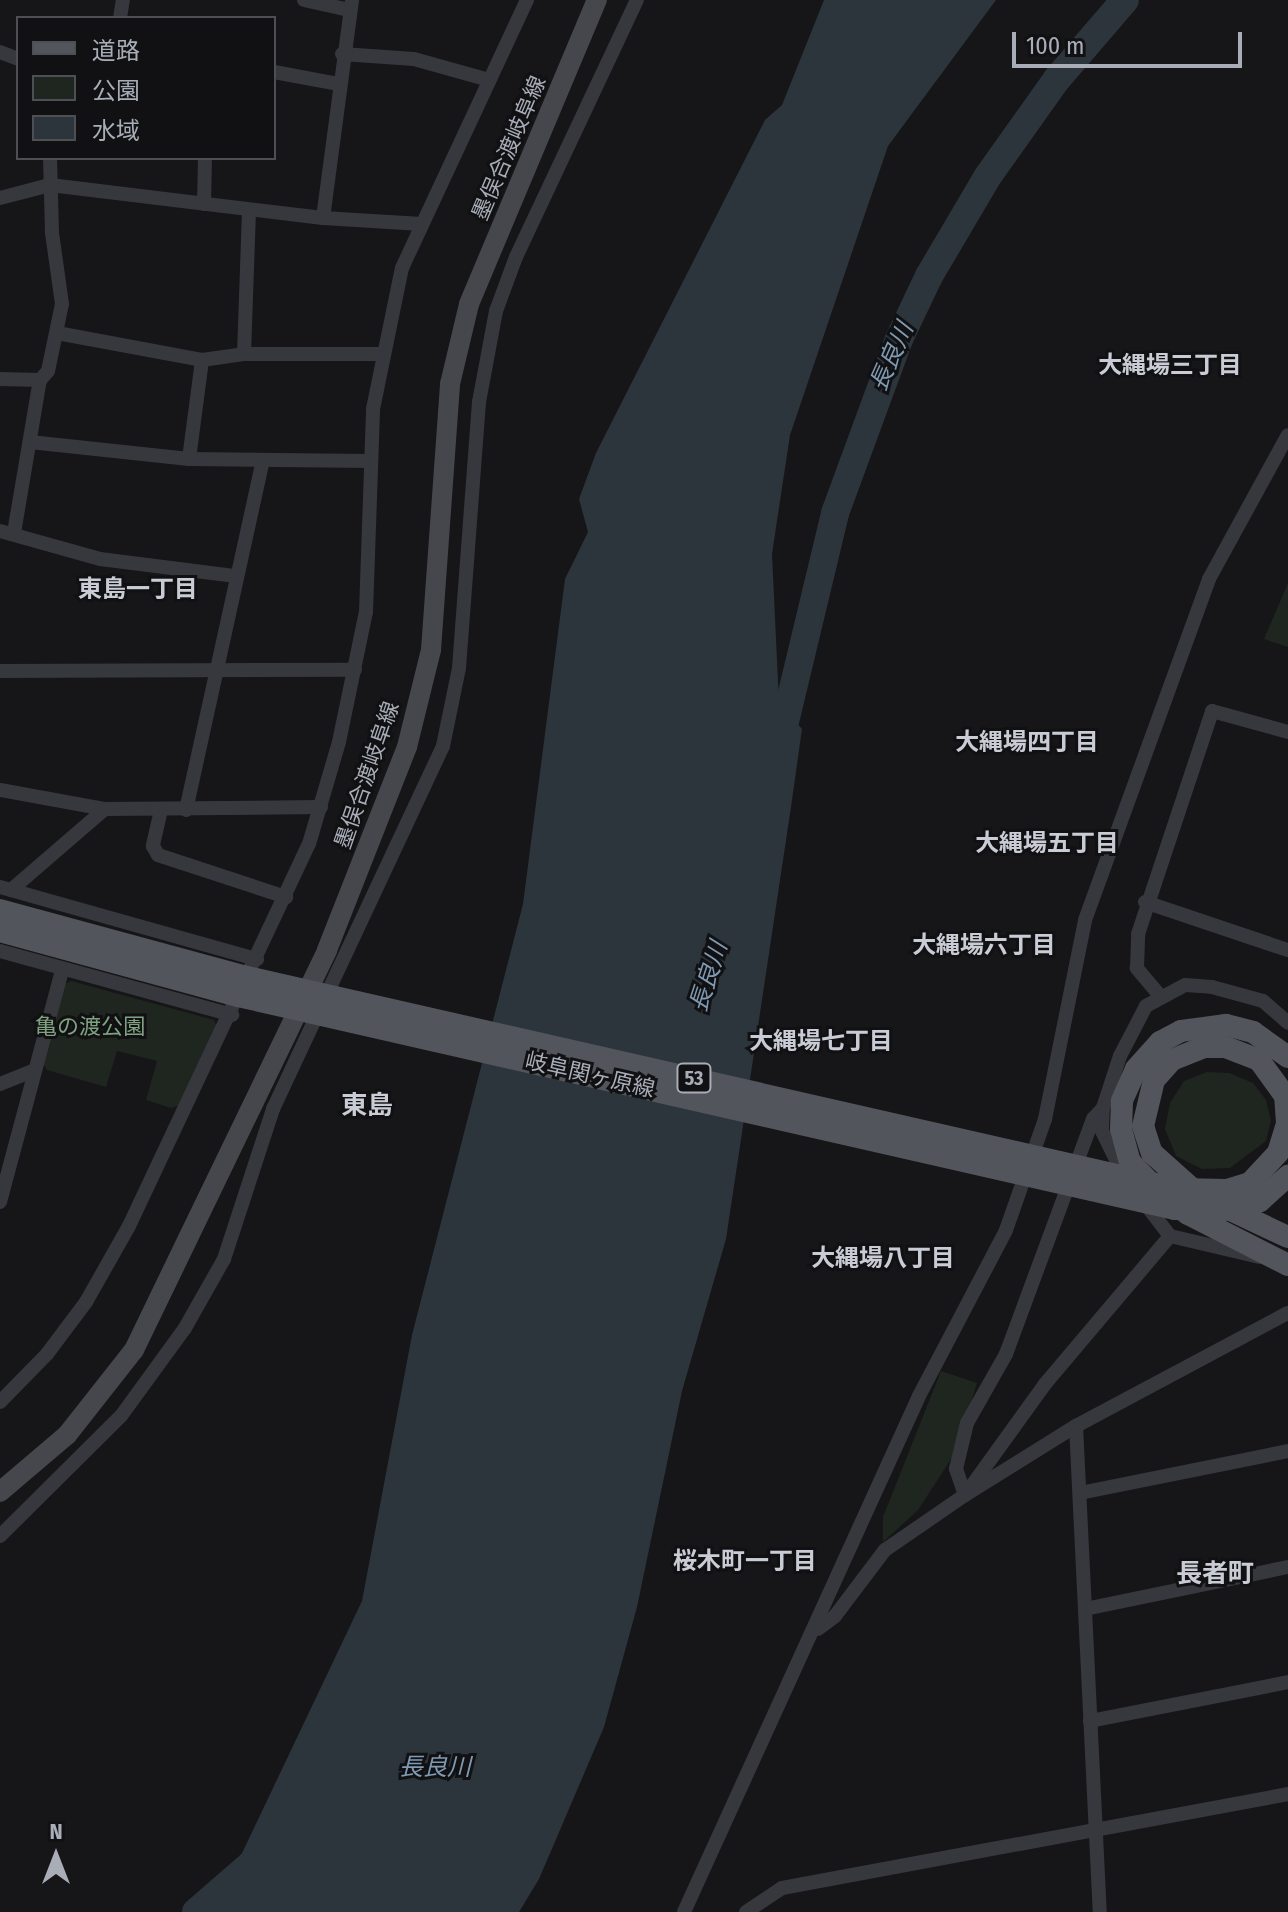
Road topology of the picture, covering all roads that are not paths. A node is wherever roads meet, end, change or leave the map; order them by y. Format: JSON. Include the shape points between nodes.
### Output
{"nodes":[{"id":1,"x":304,"y":0,"type":"edge"},
{"id":2,"x":527,"y":0,"type":"edge"},
{"id":3,"x":597,"y":0,"type":"edge"},
{"id":4,"x":637,"y":0,"type":"edge"},
{"id":5,"x":350,"y":5,"type":"edge"},
{"id":6,"x":342,"y":54,"type":"junction"},
{"id":7,"x":276,"y":72,"type":"edge"},
{"id":8,"x":489,"y":80,"type":"junction"},
{"id":9,"x":338,"y":84,"type":"junction"},
{"id":10,"x":50,"y":160,"type":"edge"},
{"id":11,"x":205,"y":160,"type":"edge"},
{"id":12,"x":50,"y":185,"type":"junction"},
{"id":13,"x":0,"y":198,"type":"edge"},
{"id":14,"x":204,"y":204,"type":"junction"},
{"id":15,"x":249,"y":210,"type":"junction"},
{"id":16,"x":323,"y":218,"type":"junction"},
{"id":17,"x":422,"y":224,"type":"junction"},
{"id":18,"x":57,"y":333,"type":"junction"},
{"id":19,"x":244,"y":354,"type":"junction"},
{"id":20,"x":381,"y":354,"type":"junction"},
{"id":21,"x":202,"y":360,"type":"junction"},
{"id":22,"x":0,"y":379,"type":"edge"},
{"id":23,"x":40,"y":380,"type":"junction"},
{"id":24,"x":1288,"y":435,"type":"edge"},
{"id":25,"x":30,"y":442,"type":"junction"},
{"id":26,"x":189,"y":459,"type":"junction"},
{"id":27,"x":263,"y":460,"type":"junction"},
{"id":28,"x":371,"y":461,"type":"junction"},
{"id":29,"x":7,"y":532,"type":"edge"},
{"id":30,"x":234,"y":576,"type":"junction"},
{"id":31,"x":355,"y":670,"type":"junction"},
{"id":32,"x":0,"y":671,"type":"edge"},
{"id":33,"x":217,"y":673,"type":"junction"},
{"id":34,"x":1288,"y":732,"type":"edge"},
{"id":35,"x":0,"y":790,"type":"edge"},
{"id":36,"x":321,"y":807,"type":"junction"},
{"id":37,"x":105,"y":809,"type":"junction"},
{"id":38,"x":161,"y":810,"type":"junction"},
{"id":39,"x":186,"y":810,"type":"junction"},
{"id":40,"x":4,"y":896,"type":"edge"},
{"id":41,"x":286,"y":897,"type":"junction"},
{"id":42,"x":1145,"y":902,"type":"junction"},
{"id":43,"x":0,"y":931,"type":"edge"},
{"id":44,"x":1288,"y":950,"type":"edge"},
{"id":45,"x":0,"y":951,"type":"edge"},
{"id":46,"x":257,"y":959,"type":"junction"},
{"id":47,"x":62,"y":970,"type":"junction"},
{"id":48,"x":1161,"y":997,"type":"junction"},
{"id":49,"x":232,"y":1015,"type":"junction"},
{"id":50,"x":1288,"y":1023,"type":"edge"},
{"id":51,"x":1273,"y":1053,"type":"edge"},
{"id":52,"x":33,"y":1071,"type":"junction"},
{"id":53,"x":0,"y":1084,"type":"edge"},
{"id":54,"x":1103,"y":1108,"type":"junction"},
{"id":55,"x":1288,"y":1176,"type":"edge"},
{"id":56,"x":0,"y":1202,"type":"edge"},
{"id":57,"x":1170,"y":1236,"type":"junction"},
{"id":58,"x":1284,"y":1252,"type":"edge"},
{"id":59,"x":1288,"y":1313,"type":"edge"},
{"id":60,"x":0,"y":1402,"type":"edge"},
{"id":61,"x":1076,"y":1426,"type":"junction"},
{"id":62,"x":1288,"y":1451,"type":"edge"},
{"id":63,"x":0,"y":1492,"type":"edge"},
{"id":64,"x":1080,"y":1493,"type":"junction"},
{"id":65,"x":965,"y":1495,"type":"junction"},
{"id":66,"x":0,"y":1536,"type":"edge"},
{"id":67,"x":1288,"y":1567,"type":"edge"},
{"id":68,"x":1085,"y":1609,"type":"junction"},
{"id":69,"x":816,"y":1631,"type":"junction"},
{"id":70,"x":1288,"y":1682,"type":"edge"},
{"id":71,"x":1090,"y":1721,"type":"junction"},
{"id":72,"x":1288,"y":1794,"type":"edge"},
{"id":73,"x":1095,"y":1832,"type":"junction"},
{"id":74,"x":684,"y":1912,"type":"edge"},
{"id":75,"x":746,"y":1912,"type":"edge"},
{"id":76,"x":1100,"y":1912,"type":"edge"}],
"edges":[{"from":1,"to":5,"type":"street"},
{"from":2,"to":8,"type":"street"},
{"from":3,"to":63,"type":"main road","name":"墨俣合渡岐阜線","via":[[469,304],[450,384],[431,650],[407,747],[327,950],[134,1350],[67,1435]]},
{"from":4,"to":66,"type":"street","via":[[516,257],[496,311],[479,402],[459,668],[443,746],[273,1109],[224,1259],[185,1328],[121,1416]]},
{"from":5,"to":6,"type":"street"},
{"from":6,"to":8,"type":"street","via":[[414,59]]},
{"from":6,"to":9,"type":"street"},
{"from":7,"to":9,"type":"street"},
{"from":8,"to":17,"type":"street"},
{"from":9,"to":16,"type":"street"},
{"from":10,"to":12,"type":"street"},
{"from":11,"to":14,"type":"street"},
{"from":12,"to":13,"type":"street"},
{"from":12,"to":14,"type":"street"},
{"from":12,"to":18,"type":"street","via":[[62,304]]},
{"from":14,"to":15,"type":"street"},
{"from":15,"to":16,"type":"street"},
{"from":15,"to":19,"type":"street"},
{"from":16,"to":17,"type":"street"},
{"from":17,"to":20,"type":"street","via":[[402,268]]},
{"from":18,"to":21,"type":"street"},
{"from":18,"to":23,"type":"street","via":[[48,371]]},
{"from":19,"to":20,"type":"street"},
{"from":19,"to":21,"type":"street"},
{"from":20,"to":28,"type":"street"},
{"from":21,"to":26,"type":"street"},
{"from":22,"to":23,"type":"street"},
{"from":23,"to":25,"type":"street"},
{"from":24,"to":69,"type":"street","via":[[1209,579],[1085,920],[1045,1119],[1006,1230],[919,1396]]},
{"from":25,"to":26,"type":"street"},
{"from":25,"to":29,"type":"street"},
{"from":26,"to":27,"type":"street"},
{"from":27,"to":28,"type":"street"},
{"from":27,"to":30,"type":"street"},
{"from":28,"to":31,"type":"street","via":[[366,612]]},
{"from":29,"to":30,"type":"street","via":[[100,559]]},
{"from":30,"to":33,"type":"street"},
{"from":31,"to":33,"type":"street"},
{"from":31,"to":36,"type":"street"},
{"from":32,"to":33,"type":"street"},
{"from":33,"to":39,"type":"street"},
{"from":34,"to":42,"type":"street","via":[[1212,711]]},
{"from":35,"to":37,"type":"street"},
{"from":36,"to":39,"type":"street"},
{"from":36,"to":41,"type":"street"},
{"from":37,"to":38,"type":"street"},
{"from":37,"to":40,"type":"street"},
{"from":38,"to":39,"type":"street"},
{"from":38,"to":41,"type":"street","via":[[153,846],[158,855]]},
{"from":40,"to":46,"type":"street"},
{"from":40,"to":51,"type":"main road","name":"岐阜関ヶ原線","number":"53","bridge":true,"via":[[243,976],[1178,1189],[1227,1190],[1250,1183],[1278,1153],[1287,1123]]},
{"from":41,"to":46,"type":"street"},
{"from":42,"to":44,"type":"street"},
{"from":42,"to":48,"type":"street","via":[[1137,968]]},
{"from":43,"to":55,"type":"main road","name":"岐阜関ヶ原線","number":"53","bridge":true,"via":[[238,996],[1175,1209],[1231,1210],[1260,1201]]},
{"from":45,"to":47,"type":"street"},
{"from":46,"to":49,"type":"street"},
{"from":47,"to":49,"type":"street"},
{"from":47,"to":52,"type":"street"},
{"from":48,"to":50,"type":"street","via":[[1185,985],[1212,987],[1263,1001]]},
{"from":48,"to":54,"type":"street","via":[[1136,1021]]},
{"from":49,"to":60,"type":"street","via":[[86,1302],[47,1354]]},
{"from":51,"to":58,"type":"main road","name":"岐阜関ヶ原線","number":"53","via":[[1214,1047],[1172,1060],[1154,1080],[1143,1126],[1152,1153],[1199,1195]]},
{"from":52,"to":53,"type":"street"},
{"from":52,"to":56,"type":"street"},
{"from":54,"to":57,"type":"street","via":[[1102,1131],[1115,1166]]},
{"from":54,"to":65,"type":"street","via":[[1093,1119],[1006,1354],[967,1423],[956,1469]]},
{"from":57,"to":58,"type":"street","via":[[1253,1257]]},
{"from":57,"to":65,"type":"street","via":[[1045,1384]]},
{"from":59,"to":61,"type":"street"},
{"from":61,"to":64,"type":"street"},
{"from":61,"to":65,"type":"street"},
{"from":62,"to":64,"type":"street"},
{"from":64,"to":68,"type":"street"},
{"from":65,"to":69,"type":"street","via":[[885,1550],[835,1616]]},
{"from":67,"to":68,"type":"street"},
{"from":68,"to":71,"type":"street"},
{"from":69,"to":74,"type":"street"},
{"from":70,"to":71,"type":"street"},
{"from":71,"to":73,"type":"street"},
{"from":72,"to":73,"type":"street"},
{"from":73,"to":75,"type":"street","via":[[782,1888]]},
{"from":73,"to":76,"type":"street"}]}
